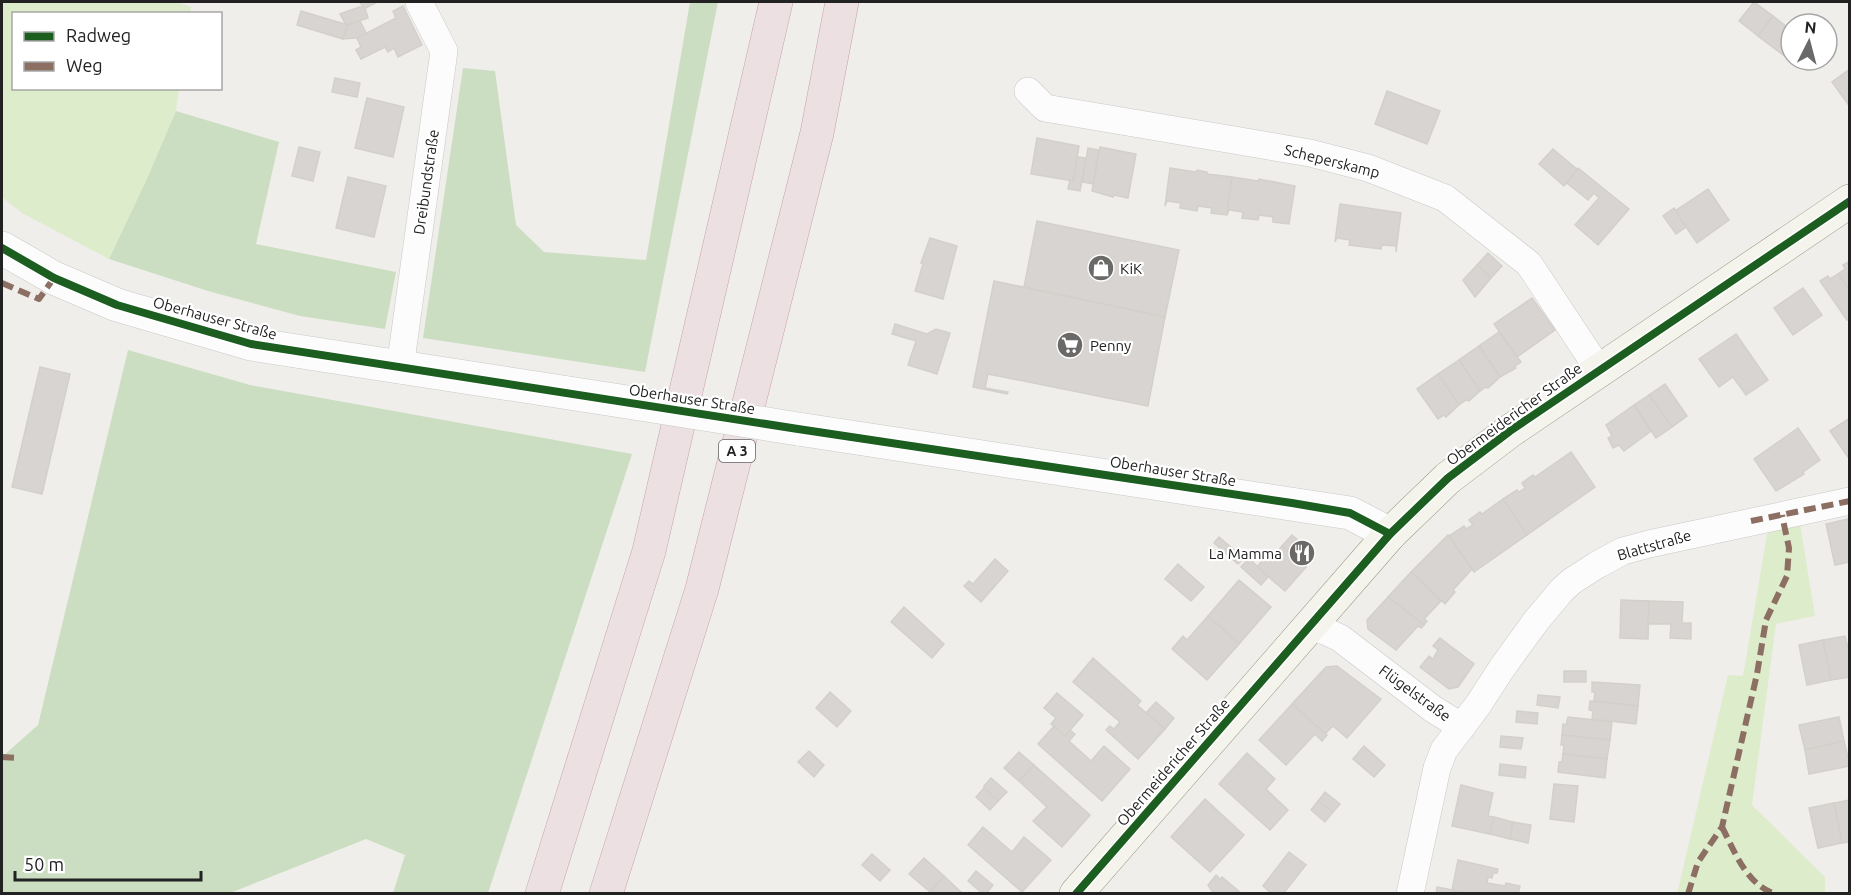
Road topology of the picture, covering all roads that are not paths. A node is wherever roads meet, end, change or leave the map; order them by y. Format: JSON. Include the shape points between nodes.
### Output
{"nodes":[{"id":1,"x":419,"y":2,"type":"edge"},
{"id":2,"x":776,"y":2,"type":"edge"},
{"id":3,"x":842,"y":2,"type":"edge"},
{"id":4,"x":1028,"y":91,"type":"dead end"},
{"id":5,"x":1850,"y":201,"type":"edge"},
{"id":6,"x":2,"y":248,"type":"edge"},
{"id":7,"x":400,"y":368,"type":"junction"},
{"id":8,"x":1599,"y":370,"type":"junction"},
{"id":9,"x":1850,"y":501,"type":"edge"},
{"id":10,"x":1390,"y":534,"type":"junction"},
{"id":11,"x":1309,"y":626,"type":"junction"},
{"id":12,"x":1462,"y":727,"type":"junction"},
{"id":13,"x":542,"y":894,"type":"edge"},
{"id":14,"x":606,"y":894,"type":"edge"},
{"id":15,"x":1076,"y":894,"type":"edge"},
{"id":16,"x":1410,"y":894,"type":"edge"}],
"edges":[{"from":1,"to":7,"type":"street","name":"Dreibundstraße","via":[[444,51]]},
{"from":2,"to":13,"type":"highway","via":[[649,551]]},
{"from":3,"to":14,"type":"highway","number":"A 3","via":[[817,133],[702,589]]},
{"from":4,"to":8,"type":"street","name":"Scheperskamp","via":[[1045,108],[1310,153],[1368,168],[1445,198],[1529,264]]},
{"from":5,"to":8,"type":"main road","name":"Obermeidericher Straße"},
{"from":6,"to":7,"type":"street","name":"Oberhauser Straße","via":[[54,278],[117,306],[251,344]]},
{"from":7,"to":10,"type":"street","name":"Oberhauser Straße","bridge":true,"via":[[1350,513]]},
{"from":8,"to":10,"type":"main road","name":"Obermeidericher Straße","via":[[1448,478]]},
{"from":9,"to":12,"type":"street","name":"Blattstraße","via":[[1648,544],[1623,551],[1597,565],[1572,581],[1536,621]]},
{"from":10,"to":11,"type":"main road","name":"Obermeidericher Straße"},
{"from":11,"to":12,"type":"street","name":"Flügelstraße","via":[[1340,638]]},
{"from":11,"to":15,"type":"main road","name":"Obermeidericher Straße"},
{"from":12,"to":16,"type":"street","name":"Flügelstraße","via":[[1440,759]]}]}
